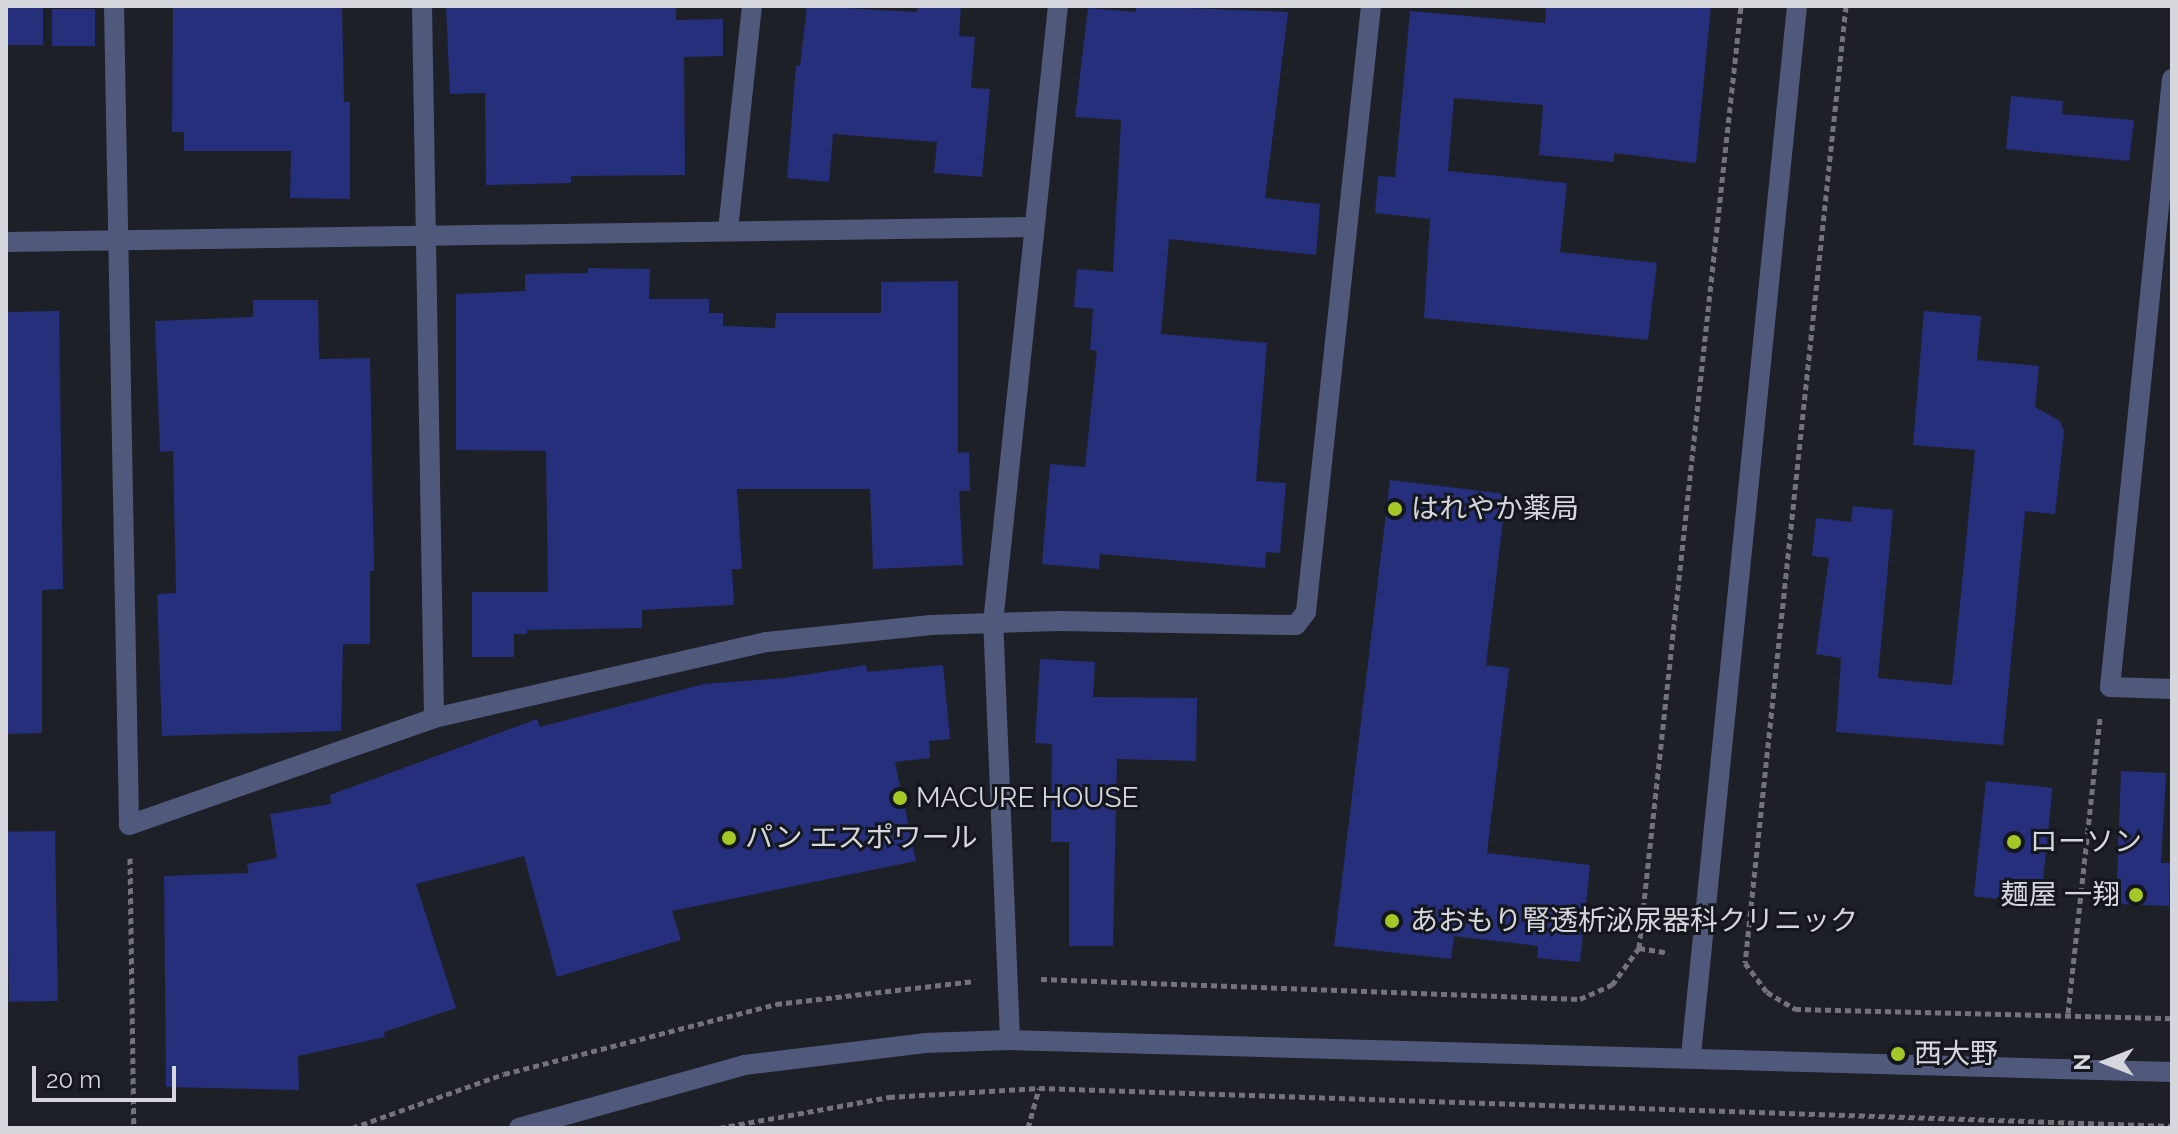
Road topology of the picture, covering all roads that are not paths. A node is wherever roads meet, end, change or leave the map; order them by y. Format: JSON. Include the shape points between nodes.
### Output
{"nodes":[{"id":1,"x":114,"y":6,"type":"edge"},
{"id":2,"x":422,"y":6,"type":"edge"},
{"id":3,"x":752,"y":6,"type":"edge"},
{"id":4,"x":1058,"y":6,"type":"edge"},
{"id":5,"x":1371,"y":6,"type":"edge"},
{"id":6,"x":1797,"y":6,"type":"edge"},
{"id":7,"x":2172,"y":79,"type":"edge"},
{"id":8,"x":1032,"y":227,"type":"junction"},
{"id":9,"x":728,"y":230,"type":"junction"},
{"id":10,"x":427,"y":236,"type":"junction"},
{"id":11,"x":118,"y":239,"type":"junction"},
{"id":12,"x":6,"y":242,"type":"edge"},
{"id":13,"x":993,"y":623,"type":"junction"},
{"id":14,"x":2172,"y":689,"type":"edge"},
{"id":15,"x":434,"y":718,"type":"junction"},
{"id":16,"x":1010,"y":1040,"type":"junction"},
{"id":17,"x":1691,"y":1055,"type":"junction"},
{"id":18,"x":2172,"y":1072,"type":"edge"},
{"id":19,"x":519,"y":1128,"type":"edge"}],
"edges":[{"from":1,"to":11,"type":"street"},
{"from":2,"to":10,"type":"street"},
{"from":3,"to":9,"type":"street"},
{"from":4,"to":8,"type":"street"},
{"from":5,"to":13,"type":"street","via":[[1306,612],[1296,625]]},
{"from":6,"to":17,"type":"street"},
{"from":7,"to":14,"type":"street","via":[[2110,687]]},
{"from":8,"to":9,"type":"street"},
{"from":8,"to":13,"type":"street"},
{"from":9,"to":10,"type":"street"},
{"from":10,"to":11,"type":"street"},
{"from":10,"to":15,"type":"street"},
{"from":11,"to":12,"type":"street"},
{"from":11,"to":15,"type":"street","via":[[129,825]]},
{"from":13,"to":15,"type":"street","via":[[767,642]]},
{"from":13,"to":16,"type":"street"},
{"from":16,"to":17,"type":"street"},
{"from":16,"to":19,"type":"street","via":[[925,1043],[744,1065]]},
{"from":17,"to":18,"type":"street"}]}
